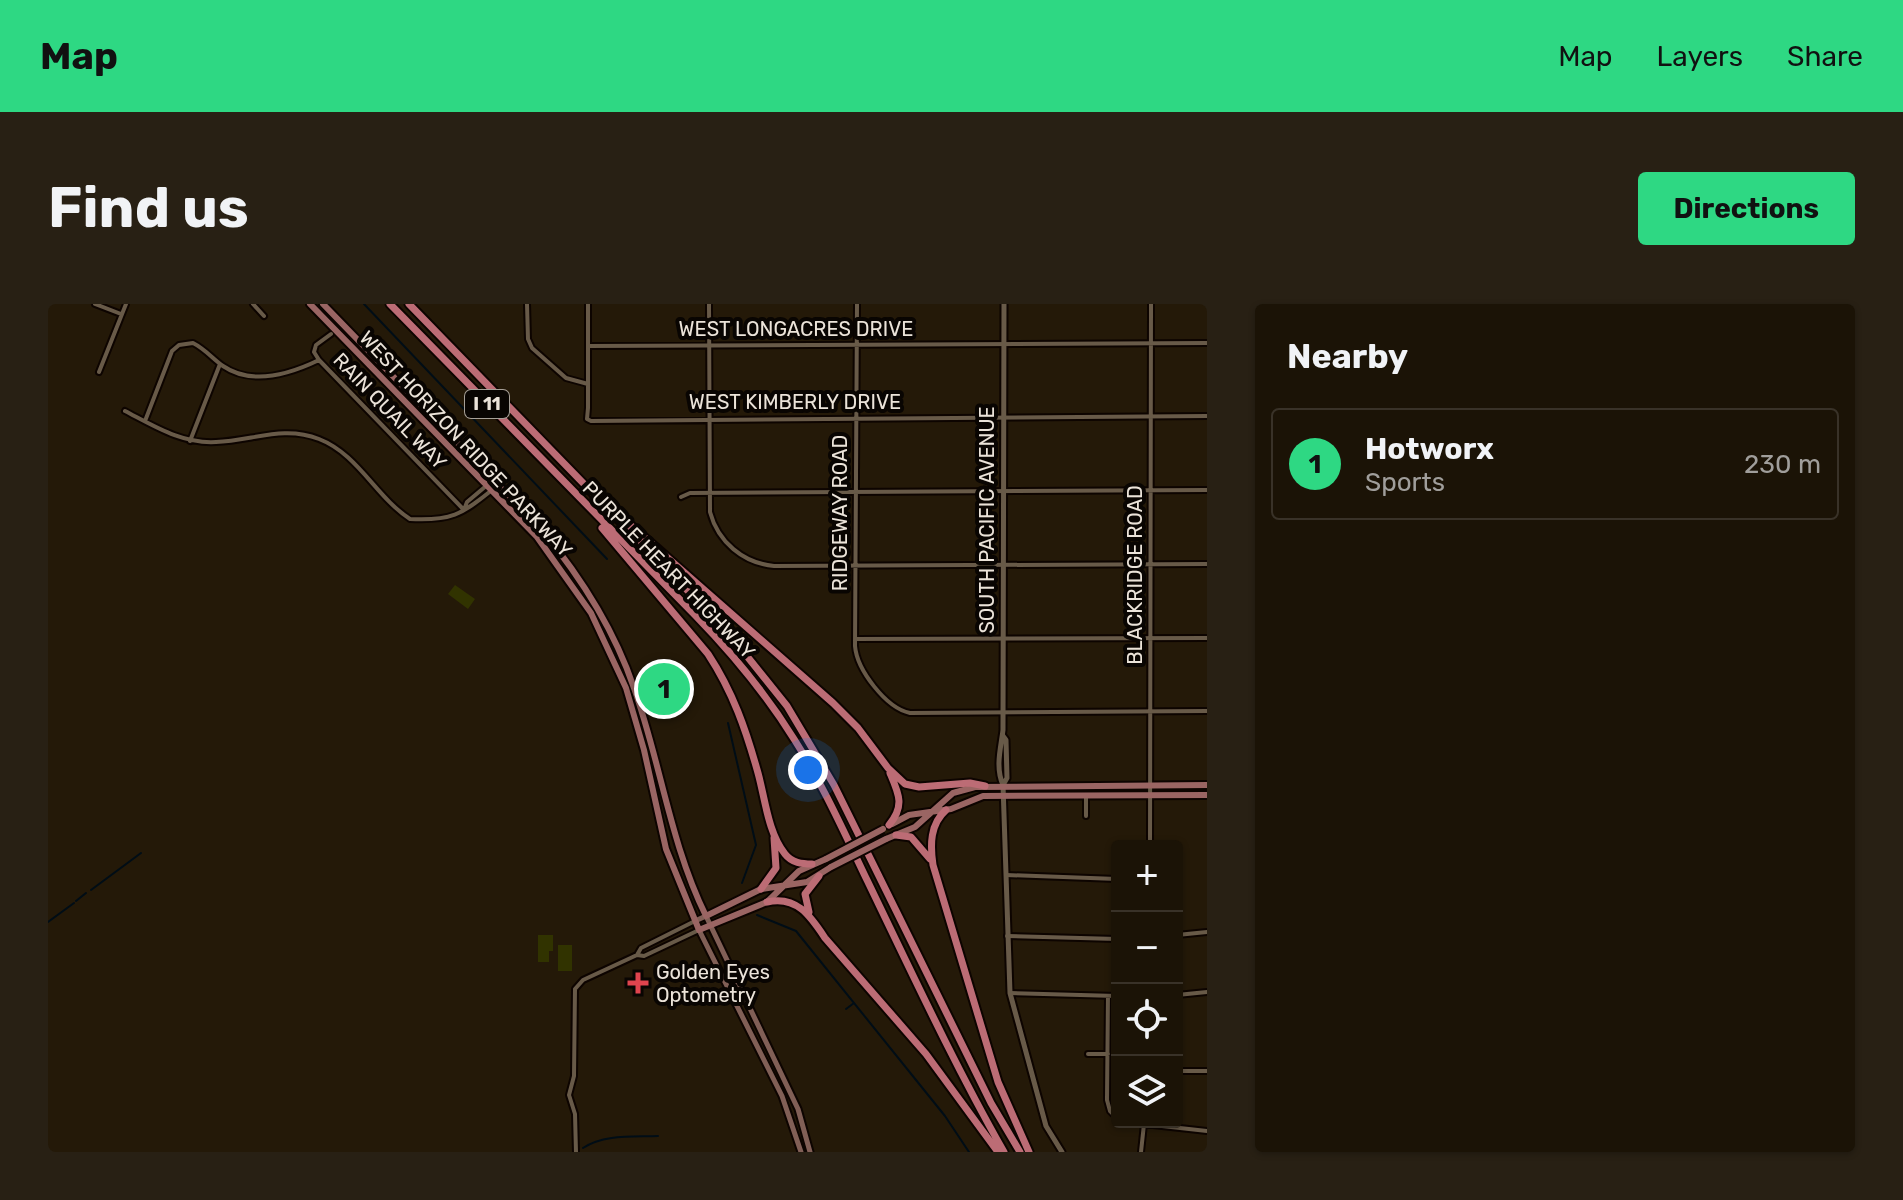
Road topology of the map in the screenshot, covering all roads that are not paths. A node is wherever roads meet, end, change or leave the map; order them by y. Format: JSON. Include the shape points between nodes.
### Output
{"nodes":[{"id":1,"x":95,"y":304,"type":"edge"},
{"id":2,"x":126,"y":304,"type":"edge"},
{"id":3,"x":253,"y":304,"type":"edge"},
{"id":4,"x":310,"y":304,"type":"edge"},
{"id":5,"x":323,"y":304,"type":"edge"},
{"id":6,"x":390,"y":304,"type":"edge"},
{"id":7,"x":409,"y":304,"type":"edge"},
{"id":8,"x":527,"y":304,"type":"edge"},
{"id":9,"x":588,"y":304,"type":"edge"},
{"id":10,"x":709,"y":304,"type":"edge"},
{"id":11,"x":857,"y":304,"type":"edge"},
{"id":12,"x":1004,"y":304,"type":"edge"},
{"id":13,"x":1151,"y":304,"type":"edge"},
{"id":14,"x":330,"y":311,"type":"junction"},
{"id":15,"x":121,"y":314,"type":"junction"},
{"id":16,"x":264,"y":316,"type":"dead end"},
{"id":17,"x":333,"y":331,"type":"junction"},
{"id":18,"x":1151,"y":343,"type":"junction"},
{"id":19,"x":1207,"y":343,"type":"edge"},
{"id":20,"x":857,"y":344,"type":"junction"},
{"id":21,"x":1004,"y":344,"type":"junction"},
{"id":22,"x":709,"y":345,"type":"junction"},
{"id":23,"x":588,"y":346,"type":"junction"},
{"id":24,"x":319,"y":360,"type":"junction"},
{"id":25,"x":220,"y":364,"type":"junction"},
{"id":26,"x":99,"y":372,"type":"dead end"},
{"id":27,"x":588,"y":384,"type":"junction"},
{"id":28,"x":125,"y":411,"type":"dead end"},
{"id":29,"x":1207,"y":416,"type":"edge"},
{"id":30,"x":1151,"y":417,"type":"junction"},
{"id":31,"x":856,"y":418,"type":"junction"},
{"id":32,"x":1004,"y":418,"type":"junction"},
{"id":33,"x":709,"y":419,"type":"junction"},
{"id":34,"x":145,"y":421,"type":"junction"},
{"id":35,"x":190,"y":441,"type":"junction"},
{"id":36,"x":580,"y":480,"type":"junction"},
{"id":37,"x":490,"y":487,"type":"junction"},
{"id":38,"x":1151,"y":490,"type":"junction"},
{"id":39,"x":1207,"y":490,"type":"edge"},
{"id":40,"x":1003,"y":491,"type":"junction"},
{"id":41,"x":709,"y":492,"type":"junction"},
{"id":42,"x":856,"y":492,"type":"junction"},
{"id":43,"x":681,"y":497,"type":"dead end"},
{"id":44,"x":584,"y":504,"type":"junction"},
{"id":45,"x":464,"y":510,"type":"junction"},
{"id":46,"x":526,"y":513,"type":"junction"},
{"id":47,"x":1151,"y":564,"type":"junction"},
{"id":48,"x":1207,"y":564,"type":"edge"},
{"id":49,"x":856,"y":565,"type":"junction"},
{"id":50,"x":1003,"y":565,"type":"junction"},
{"id":51,"x":573,"y":577,"type":"junction"},
{"id":52,"x":1003,"y":638,"type":"junction"},
{"id":53,"x":1151,"y":638,"type":"junction"},
{"id":54,"x":1207,"y":638,"type":"edge"},
{"id":55,"x":855,"y":639,"type":"junction"},
{"id":56,"x":608,"y":646,"type":"junction"},
{"id":57,"x":625,"y":663,"type":"junction"},
{"id":58,"x":1207,"y":711,"type":"edge"},
{"id":59,"x":1003,"y":712,"type":"junction"},
{"id":60,"x":1150,"y":712,"type":"junction"},
{"id":61,"x":640,"y":721,"type":"junction"},
{"id":62,"x":888,"y":768,"type":"junction"},
{"id":63,"x":1003,"y":785,"type":"junction"},
{"id":64,"x":1150,"y":785,"type":"junction"},
{"id":65,"x":1207,"y":785,"type":"edge"},
{"id":66,"x":985,"y":786,"type":"junction"},
{"id":67,"x":664,"y":795,"type":"junction"},
{"id":68,"x":1004,"y":795,"type":"junction"},
{"id":69,"x":1086,"y":795,"type":"junction"},
{"id":70,"x":1150,"y":795,"type":"junction"},
{"id":71,"x":1207,"y":795,"type":"edge"},
{"id":72,"x":654,"y":797,"type":"junction"},
{"id":73,"x":946,"y":810,"type":"junction"},
{"id":74,"x":931,"y":812,"type":"junction"},
{"id":75,"x":1086,"y":816,"type":"dead end"},
{"id":76,"x":886,"y":827,"type":"junction"},
{"id":77,"x":773,"y":828,"type":"junction"},
{"id":78,"x":896,"y":835,"type":"junction"},
{"id":79,"x":1150,"y":840,"type":"edge"},
{"id":80,"x":812,"y":864,"type":"junction"},
{"id":81,"x":933,"y":865,"type":"junction"},
{"id":82,"x":1006,"y":875,"type":"junction"},
{"id":83,"x":819,"y":876,"type":"junction"},
{"id":84,"x":1111,"y":879,"type":"edge"},
{"id":85,"x":785,"y":885,"type":"junction"},
{"id":86,"x":761,"y":889,"type":"junction"},
{"id":87,"x":767,"y":902,"type":"junction"},
{"id":88,"x":706,"y":916,"type":"junction"},
{"id":89,"x":811,"y":917,"type":"junction"},
{"id":90,"x":695,"y":921,"type":"junction"},
{"id":91,"x":710,"y":926,"type":"junction"},
{"id":92,"x":699,"y":930,"type":"junction"},
{"id":93,"x":1207,"y":932,"type":"edge"},
{"id":94,"x":1183,"y":934,"type":"edge"},
{"id":95,"x":1007,"y":936,"type":"junction"},
{"id":96,"x":1111,"y":939,"type":"edge"},
{"id":97,"x":637,"y":955,"type":"junction"},
{"id":98,"x":1207,"y":992,"type":"edge"},
{"id":99,"x":1010,"y":993,"type":"junction"},
{"id":100,"x":1183,"y":994,"type":"edge"},
{"id":101,"x":1108,"y":996,"type":"joint"},
{"id":102,"x":768,"y":1046,"type":"junction"},
{"id":103,"x":760,"y":1051,"type":"junction"},
{"id":104,"x":1088,"y":1054,"type":"dead end"},
{"id":105,"x":1108,"y":1054,"type":"junction"},
{"id":106,"x":1183,"y":1071,"type":"edge"},
{"id":107,"x":1207,"y":1071,"type":"edge"},
{"id":108,"x":1111,"y":1108,"type":"edge"},
{"id":109,"x":1144,"y":1128,"type":"edge"},
{"id":110,"x":1180,"y":1128,"type":"edge"},
{"id":111,"x":1207,"y":1131,"type":"edge"},
{"id":112,"x":576,"y":1152,"type":"edge"},
{"id":113,"x":801,"y":1152,"type":"edge"},
{"id":114,"x":810,"y":1152,"type":"edge"},
{"id":115,"x":998,"y":1152,"type":"edge"},
{"id":116,"x":1004,"y":1152,"type":"edge"},
{"id":117,"x":1020,"y":1152,"type":"edge"},
{"id":118,"x":1029,"y":1152,"type":"edge"},
{"id":119,"x":1062,"y":1152,"type":"edge"},
{"id":120,"x":1141,"y":1152,"type":"edge"}],
"edges":[{"from":1,"to":15,"type":"street"},
{"from":2,"to":15,"type":"street"},
{"from":3,"to":16,"type":"street"},
{"from":4,"to":17,"type":"main road","name":"WEST HORIZON RIDGE PARKWAY"},
{"from":5,"to":14,"type":"main road","name":"WEST HORIZON RIDGE PARKWAY"},
{"from":6,"to":44,"type":"highway","name":"PURPLE HEART HIGHWAY","number":"I 11"},
{"from":7,"to":36,"type":"highway","name":"PURPLE HEART HIGHWAY","number":"I 11"},
{"from":8,"to":27,"type":"street","via":[[532,348],[566,378]]},
{"from":9,"to":23,"type":"street"},
{"from":10,"to":22,"type":"street"},
{"from":11,"to":20,"type":"street","name":"RIDGEWAY ROAD"},
{"from":12,"to":21,"type":"street","name":"SOUTH PACIFIC AVENUE"},
{"from":13,"to":18,"type":"street","name":"BLACKRIDGE ROAD"},
{"from":14,"to":17,"type":"main road"},
{"from":14,"to":46,"type":"main road","name":"WEST HORIZON RIDGE PARKWAY"},
{"from":15,"to":26,"type":"street"},
{"from":17,"to":24,"type":"street","name":"RAIN QUAIL WAY","via":[[314,348]]},
{"from":17,"to":37,"type":"main road","name":"WEST HORIZON RIDGE PARKWAY"},
{"from":18,"to":19,"type":"street","name":"WEST LONGACRES DRIVE"},
{"from":18,"to":21,"type":"street","name":"WEST LONGACRES DRIVE"},
{"from":18,"to":30,"type":"street","name":"BLACKRIDGE ROAD"},
{"from":20,"to":21,"type":"street","name":"WEST LONGACRES DRIVE"},
{"from":20,"to":22,"type":"street","name":"WEST LONGACRES DRIVE"},
{"from":20,"to":31,"type":"street","name":"RIDGEWAY ROAD"},
{"from":21,"to":32,"type":"street","name":"SOUTH PACIFIC AVENUE"},
{"from":22,"to":23,"type":"street","name":"WEST LONGACRES DRIVE"},
{"from":22,"to":33,"type":"street"},
{"from":23,"to":27,"type":"street"},
{"from":24,"to":25,"type":"street","via":[[269,378]]},
{"from":24,"to":45,"type":"street","name":"RAIN QUAIL WAY"},
{"from":25,"to":34,"type":"street","via":[[201,347],[187,343],[172,351]]},
{"from":25,"to":35,"type":"street"},
{"from":27,"to":33,"type":"street","name":"WEST KIMBERLY DRIVE","via":[[587,419]]},
{"from":28,"to":34,"type":"street"},
{"from":29,"to":30,"type":"street","name":"WEST KIMBERLY DRIVE"},
{"from":30,"to":32,"type":"street","name":"WEST KIMBERLY DRIVE"},
{"from":30,"to":38,"type":"street","name":"BLACKRIDGE ROAD"},
{"from":31,"to":32,"type":"street","name":"WEST KIMBERLY DRIVE"},
{"from":31,"to":33,"type":"street","name":"WEST KIMBERLY DRIVE"},
{"from":31,"to":42,"type":"street","name":"RIDGEWAY ROAD"},
{"from":32,"to":40,"type":"street","name":"SOUTH PACIFIC AVENUE"},
{"from":33,"to":41,"type":"street"},
{"from":34,"to":35,"type":"street"},
{"from":35,"to":45,"type":"street","via":[[268,433],[319,438],[345,455],[410,519],[451,518]]},
{"from":36,"to":62,"type":"highway","via":[[833,703]]},
{"from":36,"to":117,"type":"highway","name":"PURPLE HEART HIGHWAY","number":"I 11","via":[[726,630],[801,727]]},
{"from":37,"to":45,"type":"street"},
{"from":37,"to":46,"type":"main road"},
{"from":37,"to":51,"type":"main road","name":"WEST HORIZON RIDGE PARKWAY"},
{"from":38,"to":39,"type":"street"},
{"from":38,"to":40,"type":"street"},
{"from":38,"to":47,"type":"street","name":"BLACKRIDGE ROAD"},
{"from":40,"to":42,"type":"street"},
{"from":40,"to":50,"type":"street","name":"SOUTH PACIFIC AVENUE"},
{"from":41,"to":42,"type":"street"},
{"from":41,"to":43,"type":"street"},
{"from":41,"to":49,"type":"street","via":[[712,520],[730,546],[748,560]]},
{"from":42,"to":49,"type":"street","name":"RIDGEWAY ROAD"},
{"from":44,"to":77,"type":"highway","via":[[721,674],[742,718]]},
{"from":44,"to":116,"type":"highway","name":"PURPLE HEART HIGHWAY","number":"I 11","via":[[720,641],[794,738]]},
{"from":46,"to":51,"type":"main road","name":"WEST HORIZON RIDGE PARKWAY"},
{"from":47,"to":48,"type":"street"},
{"from":47,"to":50,"type":"street"},
{"from":47,"to":53,"type":"street","name":"BLACKRIDGE ROAD"},
{"from":49,"to":50,"type":"street"},
{"from":49,"to":55,"type":"street","name":"RIDGEWAY ROAD"},
{"from":50,"to":52,"type":"street","name":"SOUTH PACIFIC AVENUE"},
{"from":51,"to":56,"type":"main road","name":"WEST HORIZON RIDGE PARKWAY"},
{"from":51,"to":57,"type":"main road","name":"WEST HORIZON RIDGE PARKWAY","via":[[607,625]]},
{"from":52,"to":53,"type":"street"},
{"from":52,"to":55,"type":"street"},
{"from":52,"to":59,"type":"street","name":"SOUTH PACIFIC AVENUE"},
{"from":53,"to":54,"type":"street"},
{"from":53,"to":60,"type":"street","name":"BLACKRIDGE ROAD"},
{"from":55,"to":59,"type":"street","name":"RIDGEWAY ROAD","via":[[862,667],[897,709]]},
{"from":56,"to":57,"type":"main road","via":[[614,646]]},
{"from":56,"to":61,"type":"main road","name":"WEST HORIZON RIDGE PARKWAY"},
{"from":57,"to":61,"type":"main road","name":"WEST HORIZON RIDGE PARKWAY"},
{"from":58,"to":60,"type":"street"},
{"from":59,"to":60,"type":"street"},
{"from":59,"to":63,"type":"street","name":"SOUTH PACIFIC AVENUE"},
{"from":60,"to":64,"type":"street","name":"BLACKRIDGE ROAD"},
{"from":61,"to":67,"type":"main road","name":"WEST HORIZON RIDGE PARKWAY"},
{"from":61,"to":72,"type":"main road","name":"WEST HORIZON RIDGE PARKWAY"},
{"from":62,"to":66,"type":"highway","via":[[914,787]]},
{"from":62,"to":76,"type":"highway","via":[[901,801]]},
{"from":63,"to":64,"type":"main road"},
{"from":63,"to":66,"type":"main road"},
{"from":63,"to":68,"type":"street","name":"SOUTH PACIFIC AVENUE"},
{"from":64,"to":65,"type":"main road"},
{"from":64,"to":70,"type":"street","name":"BLACKRIDGE ROAD"},
{"from":66,"to":74,"type":"main road","via":[[953,793]]},
{"from":67,"to":72,"type":"main road"},
{"from":67,"to":88,"type":"main road","name":"WEST HORIZON RIDGE PARKWAY","via":[[681,859]]},
{"from":68,"to":69,"type":"main road"},
{"from":68,"to":73,"type":"main road","via":[[979,797]]},
{"from":68,"to":82,"type":"street","name":"SOUTH PACIFIC AVENUE"},
{"from":69,"to":70,"type":"main road"},
{"from":69,"to":75,"type":"street"},
{"from":70,"to":71,"type":"main road"},
{"from":70,"to":79,"type":"street","name":"BLACKRIDGE ROAD"},
{"from":72,"to":90,"type":"main road","name":"WEST HORIZON RIDGE PARKWAY","via":[[666,849]]},
{"from":73,"to":74,"type":"main road"},
{"from":73,"to":81,"type":"highway","via":[[934,829]]},
{"from":74,"to":76,"type":"main road","via":[[909,815]]},
{"from":74,"to":78,"type":"main road"},
{"from":76,"to":80,"type":"main road","bridge":true},
{"from":77,"to":80,"type":"highway","via":[[787,857]]},
{"from":77,"to":86,"type":"highway","via":[[776,868]]},
{"from":78,"to":81,"type":"highway","via":[[911,837]]},
{"from":78,"to":83,"type":"main road","bridge":true},
{"from":80,"to":85,"type":"main road"},
{"from":81,"to":118,"type":"highway","via":[[998,1082]]},
{"from":82,"to":84,"type":"street"},
{"from":82,"to":95,"type":"street","name":"SOUTH PACIFIC AVENUE"},
{"from":83,"to":85,"type":"main road"},
{"from":83,"to":89,"type":"highway","via":[[804,897]]},
{"from":85,"to":86,"type":"main road"},
{"from":85,"to":87,"type":"main road"},
{"from":86,"to":88,"type":"main road"},
{"from":87,"to":89,"type":"highway","via":[[789,901]]},
{"from":87,"to":91,"type":"main road"},
{"from":88,"to":90,"type":"main road"},
{"from":88,"to":91,"type":"main road","name":"WEST HORIZON RIDGE PARKWAY"},
{"from":89,"to":115,"type":"highway","via":[[926,1054]]},
{"from":90,"to":92,"type":"main road","name":"WEST HORIZON RIDGE PARKWAY"},
{"from":90,"to":97,"type":"street","via":[[641,948]]},
{"from":91,"to":92,"type":"main road"},
{"from":91,"to":102,"type":"main road","name":"WEST HORIZON RIDGE PARKWAY"},
{"from":92,"to":97,"type":"street"},
{"from":92,"to":103,"type":"main road"},
{"from":93,"to":94,"type":"street"},
{"from":95,"to":96,"type":"street"},
{"from":95,"to":99,"type":"street","name":"SOUTH PACIFIC AVENUE"},
{"from":97,"to":112,"type":"street","via":[[583,980],[575,989],[569,1095]]},
{"from":98,"to":100,"type":"street"},
{"from":99,"to":101,"type":"street"},
{"from":99,"to":119,"type":"street","name":"SOUTH PACIFIC AVENUE","via":[[1046,1126]]},
{"from":101,"to":105,"type":"street"},
{"from":102,"to":103,"type":"main road"},
{"from":102,"to":114,"type":"main road","name":"WEST HORIZON RIDGE PARKWAY","via":[[798,1109]]},
{"from":103,"to":113,"type":"main road"},
{"from":104,"to":105,"type":"street"},
{"from":105,"to":108,"type":"street"},
{"from":106,"to":107,"type":"street"},
{"from":109,"to":120,"type":"street"},
{"from":110,"to":111,"type":"street"}]}
